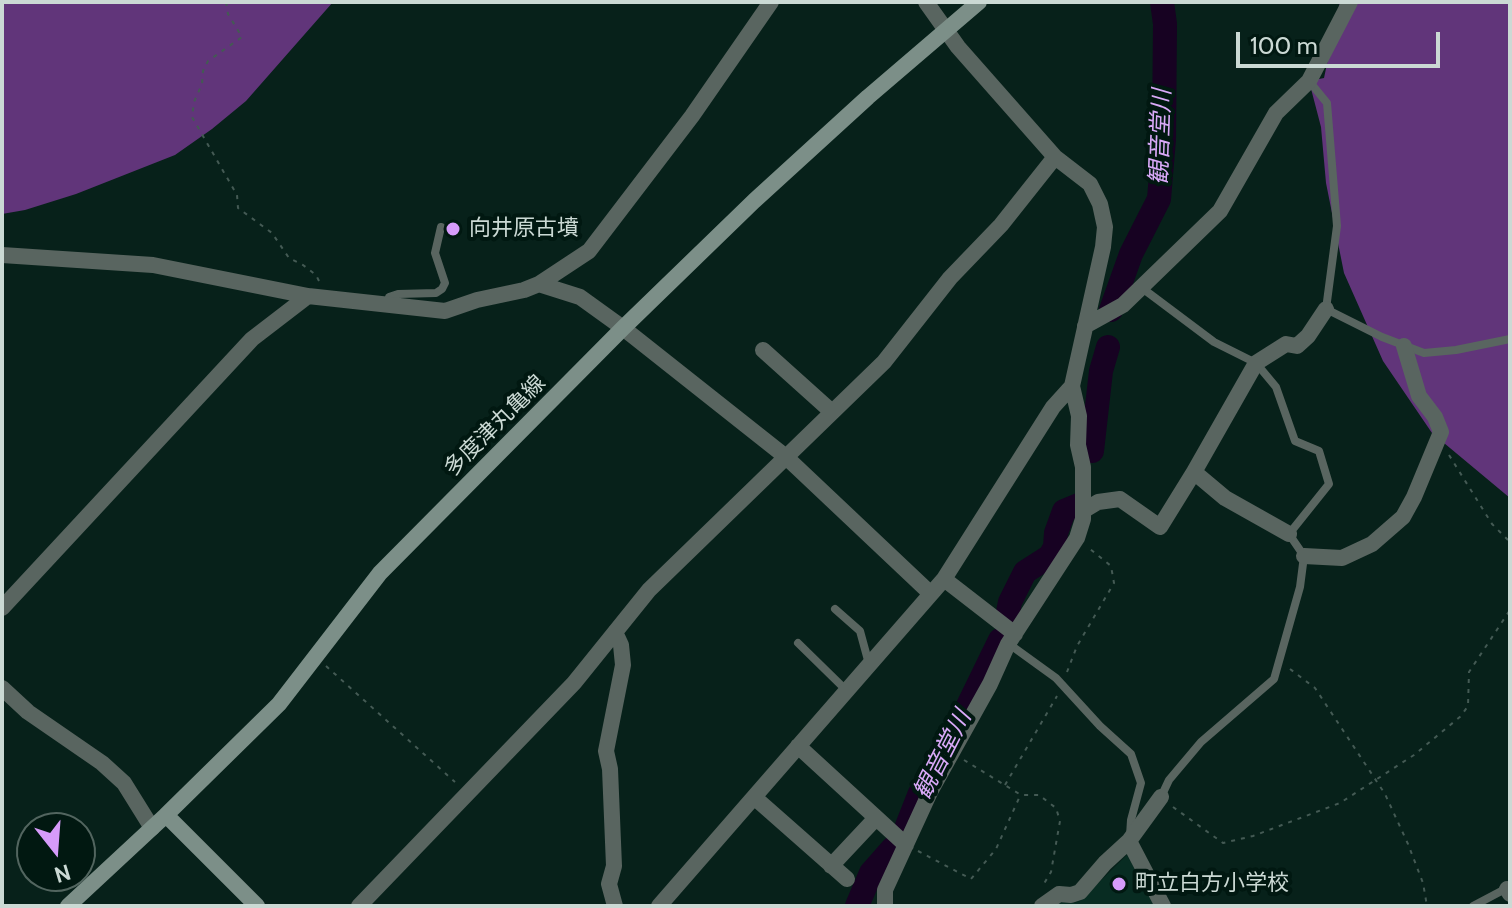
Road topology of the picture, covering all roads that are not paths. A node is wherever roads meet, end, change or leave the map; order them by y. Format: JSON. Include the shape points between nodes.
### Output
{"nodes":[{"id":1,"x":771,"y":2,"type":"edge"},
{"id":2,"x":926,"y":2,"type":"edge"},
{"id":3,"x":979,"y":2,"type":"edge"},
{"id":4,"x":1350,"y":2,"type":"edge"},
{"id":5,"x":946,"y":30,"type":"junction"},
{"id":6,"x":1309,"y":81,"type":"junction"},
{"id":7,"x":1055,"y":157,"type":"junction"},
{"id":8,"x":441,"y":227,"type":"dead end"},
{"id":9,"x":4,"y":259,"type":"edge"},
{"id":10,"x":539,"y":284,"type":"junction"},
{"id":11,"x":1142,"y":288,"type":"junction"},
{"id":12,"x":315,"y":292,"type":"junction"},
{"id":13,"x":388,"y":306,"type":"junction"},
{"id":14,"x":1326,"y":309,"type":"junction"},
{"id":15,"x":1085,"y":326,"type":"junction"},
{"id":16,"x":623,"y":328,"type":"junction"},
{"id":17,"x":1510,"y":339,"type":"edge"},
{"id":18,"x":1404,"y":346,"type":"junction"},
{"id":19,"x":763,"y":350,"type":"dead end"},
{"id":20,"x":1256,"y":363,"type":"junction"},
{"id":21,"x":1072,"y":386,"type":"junction"},
{"id":22,"x":832,"y":412,"type":"junction"},
{"id":23,"x":786,"y":457,"type":"junction"},
{"id":24,"x":1194,"y":472,"type":"junction"},
{"id":25,"x":1083,"y":511,"type":"junction"},
{"id":26,"x":1289,"y":534,"type":"junction"},
{"id":27,"x":1304,"y":556,"type":"junction"},
{"id":28,"x":944,"y":579,"type":"junction"},
{"id":29,"x":930,"y":593,"type":"junction"},
{"id":30,"x":2,"y":608,"type":"edge"},
{"id":31,"x":835,"y":609,"type":"dead end"},
{"id":32,"x":615,"y":632,"type":"junction"},
{"id":33,"x":1011,"y":639,"type":"junction"},
{"id":34,"x":798,"y":643,"type":"dead end"},
{"id":35,"x":870,"y":666,"type":"junction"},
{"id":36,"x":2,"y":688,"type":"edge"},
{"id":37,"x":847,"y":691,"type":"junction"},
{"id":38,"x":798,"y":746,"type":"junction"},
{"id":39,"x":754,"y":797,"type":"junction"},
{"id":40,"x":1161,"y":797,"type":"joint"},
{"id":41,"x":166,"y":815,"type":"junction"},
{"id":42,"x":876,"y":818,"type":"junction"},
{"id":43,"x":152,"y":828,"type":"junction"},
{"id":44,"x":1129,"y":841,"type":"junction"},
{"id":45,"x":906,"y":845,"type":"junction"},
{"id":46,"x":831,"y":866,"type":"junction"},
{"id":47,"x":847,"y":879,"type":"dead end"},
{"id":48,"x":1509,"y":890,"type":"edge"},
{"id":49,"x":1042,"y":897,"type":"edge"},
{"id":50,"x":68,"y":906,"type":"edge"},
{"id":51,"x":257,"y":906,"type":"edge"},
{"id":52,"x":359,"y":906,"type":"edge"},
{"id":53,"x":615,"y":906,"type":"edge"},
{"id":54,"x":659,"y":906,"type":"edge"},
{"id":55,"x":885,"y":906,"type":"edge"},
{"id":56,"x":1163,"y":906,"type":"edge"},
{"id":57,"x":1473,"y":906,"type":"edge"}],
"edges":[{"from":1,"to":10,"type":"street","via":[[589,251]]},
{"from":2,"to":5,"type":"street"},
{"from":3,"to":5,"type":"main road","name":"多度津丸亀線"},
{"from":4,"to":6,"type":"street"},
{"from":5,"to":7,"type":"street"},
{"from":5,"to":16,"type":"main road","name":"多度津丸亀線","via":[[754,201]]},
{"from":6,"to":11,"type":"street","via":[[1276,113],[1220,211]]},
{"from":6,"to":14,"type":"lane","via":[[1327,103],[1337,226]]},
{"from":7,"to":15,"type":"street","via":[[1090,184],[1105,227]]},
{"from":7,"to":22,"type":"street","via":[[884,362]]},
{"from":8,"to":13,"type":"lane","via":[[435,253],[445,283],[442,289],[398,294],[389,297]]},
{"from":9,"to":12,"type":"street","via":[[153,265]]},
{"from":10,"to":13,"type":"street","via":[[445,311]]},
{"from":10,"to":16,"type":"street","via":[[580,297]]},
{"from":11,"to":15,"type":"street"},
{"from":11,"to":20,"type":"lane","via":[[1214,342]]},
{"from":12,"to":13,"type":"street"},
{"from":12,"to":30,"type":"street","via":[[252,339]]},
{"from":14,"to":18,"type":"lane"},
{"from":14,"to":20,"type":"street","via":[[1297,346],[1286,344]]},
{"from":15,"to":21,"type":"street"},
{"from":16,"to":23,"type":"street"},
{"from":16,"to":41,"type":"main road","name":"多度津丸亀線","via":[[380,573],[279,704]]},
{"from":17,"to":18,"type":"lane","via":[[1424,353]]},
{"from":18,"to":27,"type":"street","via":[[1419,396],[1441,432],[1403,517],[1372,544],[1342,558]]},
{"from":19,"to":22,"type":"street"},
{"from":20,"to":24,"type":"street"},
{"from":20,"to":26,"type":"lane","via":[[1276,387],[1295,441],[1319,451],[1329,484]]},
{"from":21,"to":25,"type":"street","via":[[1079,416]]},
{"from":21,"to":28,"type":"street","via":[[1053,407]]},
{"from":22,"to":23,"type":"street"},
{"from":23,"to":29,"type":"street"},
{"from":23,"to":32,"type":"street","via":[[649,590]]},
{"from":24,"to":25,"type":"street","via":[[1160,527],[1120,499]]},
{"from":24,"to":26,"type":"street","via":[[1225,498]]},
{"from":25,"to":33,"type":"street","via":[[1077,538]]},
{"from":26,"to":27,"type":"lane"},
{"from":27,"to":40,"type":"lane","via":[[1274,679],[1201,742]]},
{"from":28,"to":29,"type":"street"},
{"from":28,"to":33,"type":"street"},
{"from":29,"to":35,"type":"street"},
{"from":31,"to":35,"type":"lane","via":[[860,631]]},
{"from":32,"to":52,"type":"street","via":[[574,683]]},
{"from":32,"to":53,"type":"street","via":[[623,665],[606,751],[614,866],[609,884]]},
{"from":33,"to":44,"type":"lane","via":[[1131,754],[1141,783]]},
{"from":33,"to":45,"type":"street"},
{"from":34,"to":37,"type":"lane"},
{"from":35,"to":37,"type":"street"},
{"from":36,"to":43,"type":"street","via":[[124,783]]},
{"from":37,"to":38,"type":"street"},
{"from":38,"to":39,"type":"street"},
{"from":38,"to":42,"type":"street"},
{"from":39,"to":46,"type":"street"},
{"from":39,"to":54,"type":"street"},
{"from":40,"to":44,"type":"street"},
{"from":41,"to":43,"type":"main road","name":"多度津丸亀線"},
{"from":41,"to":51,"type":"main road"},
{"from":42,"to":45,"type":"street"},
{"from":42,"to":46,"type":"street"},
{"from":43,"to":50,"type":"main road","name":"多度津丸亀線"},
{"from":44,"to":49,"type":"street","via":[[1080,892]]},
{"from":44,"to":56,"type":"street"},
{"from":45,"to":55,"type":"street","via":[[885,890]]},
{"from":46,"to":47,"type":"street"},
{"from":48,"to":57,"type":"lane"}]}
